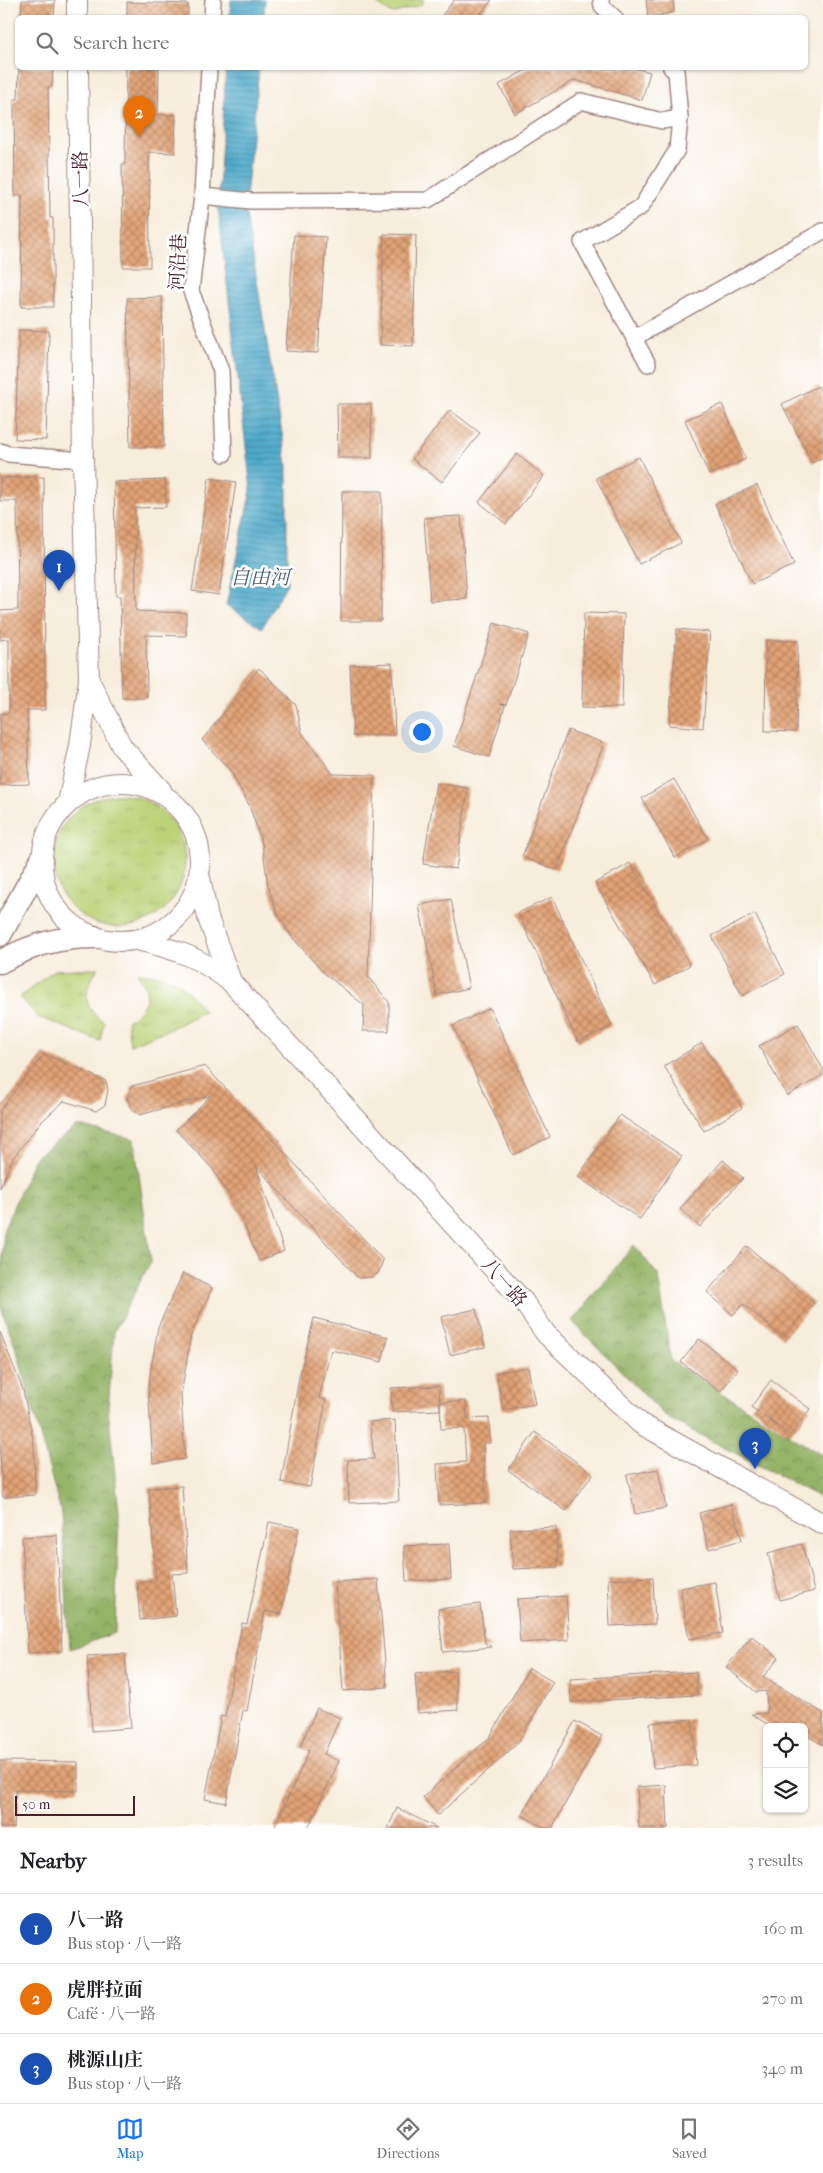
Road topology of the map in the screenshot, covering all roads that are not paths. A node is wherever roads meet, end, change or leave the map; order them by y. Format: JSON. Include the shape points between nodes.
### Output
{"nodes":[{"id":1,"x":77,"y":0,"type":"edge"},
{"id":2,"x":213,"y":0,"type":"edge"},
{"id":3,"x":601,"y":0,"type":"edge"},
{"id":4,"x":77,"y":15,"type":"edge"},
{"id":5,"x":212,"y":15,"type":"edge"},
{"id":6,"x":612,"y":15,"type":"edge"},
{"id":7,"x":78,"y":70,"type":"edge"},
{"id":8,"x":209,"y":70,"type":"edge"},
{"id":9,"x":674,"y":70,"type":"edge"},
{"id":10,"x":680,"y":118,"type":"junction"},
{"id":11,"x":208,"y":198,"type":"junction"},
{"id":12,"x":823,"y":231,"type":"edge"},
{"id":13,"x":634,"y":338,"type":"junction"},
{"id":14,"x":648,"y":364,"type":"dead end"},
{"id":15,"x":0,"y":451,"type":"edge"},
{"id":16,"x":224,"y":454,"type":"dead end"},
{"id":17,"x":83,"y":460,"type":"junction"},
{"id":18,"x":89,"y":680,"type":"junction"},
{"id":19,"x":168,"y":797,"type":"junction"},
{"id":20,"x":68,"y":803,"type":"junction"},
{"id":21,"x":42,"y":861,"type":"junction"},
{"id":22,"x":200,"y":876,"type":"junction"},
{"id":23,"x":0,"y":935,"type":"edge"},
{"id":24,"x":94,"y":937,"type":"junction"},
{"id":25,"x":137,"y":940,"type":"junction"},
{"id":26,"x":0,"y":962,"type":"edge"},
{"id":27,"x":232,"y":983,"type":"junction"},
{"id":28,"x":823,"y":1524,"type":"edge"}],
"edges":[{"from":1,"to":4,"type":"main road"},
{"from":2,"to":5,"type":"street"},
{"from":3,"to":6,"type":"street","via":[[602,6]]},
{"from":7,"to":17,"type":"main road","name":"八一路"},
{"from":8,"to":11,"type":"street","name":"河沿巷"},
{"from":9,"to":10,"type":"street"},
{"from":10,"to":11,"type":"street","via":[[662,121],[581,101],[428,200]]},
{"from":10,"to":13,"type":"street","via":[[677,150],[641,207],[582,242]]},
{"from":11,"to":16,"type":"street","name":"河沿巷","via":[[191,291],[221,371]]},
{"from":12,"to":13,"type":"street"},
{"from":13,"to":14,"type":"street"},
{"from":15,"to":17,"type":"street"},
{"from":17,"to":18,"type":"main road","name":"八一路"},
{"from":18,"to":19,"type":"main road","via":[[122,747]]},
{"from":18,"to":20,"type":"main road","name":"八一路"},
{"from":19,"to":20,"type":"main road","via":[[147,786],[114,782],[88,790]]},
{"from":19,"to":22,"type":"main road","via":[[186,816],[200,848]]},
{"from":20,"to":21,"type":"main road","via":[[57,815],[44,841]]},
{"from":21,"to":23,"type":"main road"},
{"from":21,"to":24,"type":"main road","via":[[49,895],[70,924]]},
{"from":22,"to":25,"type":"main road","via":[[191,900],[176,920],[159,933]]},
{"from":22,"to":27,"type":"main road","via":[[208,918]]},
{"from":24,"to":25,"type":"main road","via":[[118,942]]},
{"from":24,"to":26,"type":"main road","via":[[68,937],[34,945]]},
{"from":25,"to":27,"type":"main road","via":[[185,953],[210,965]]},
{"from":27,"to":28,"type":"main road","name":"八一路","via":[[523,1301],[546,1334],[641,1424]]}]}
